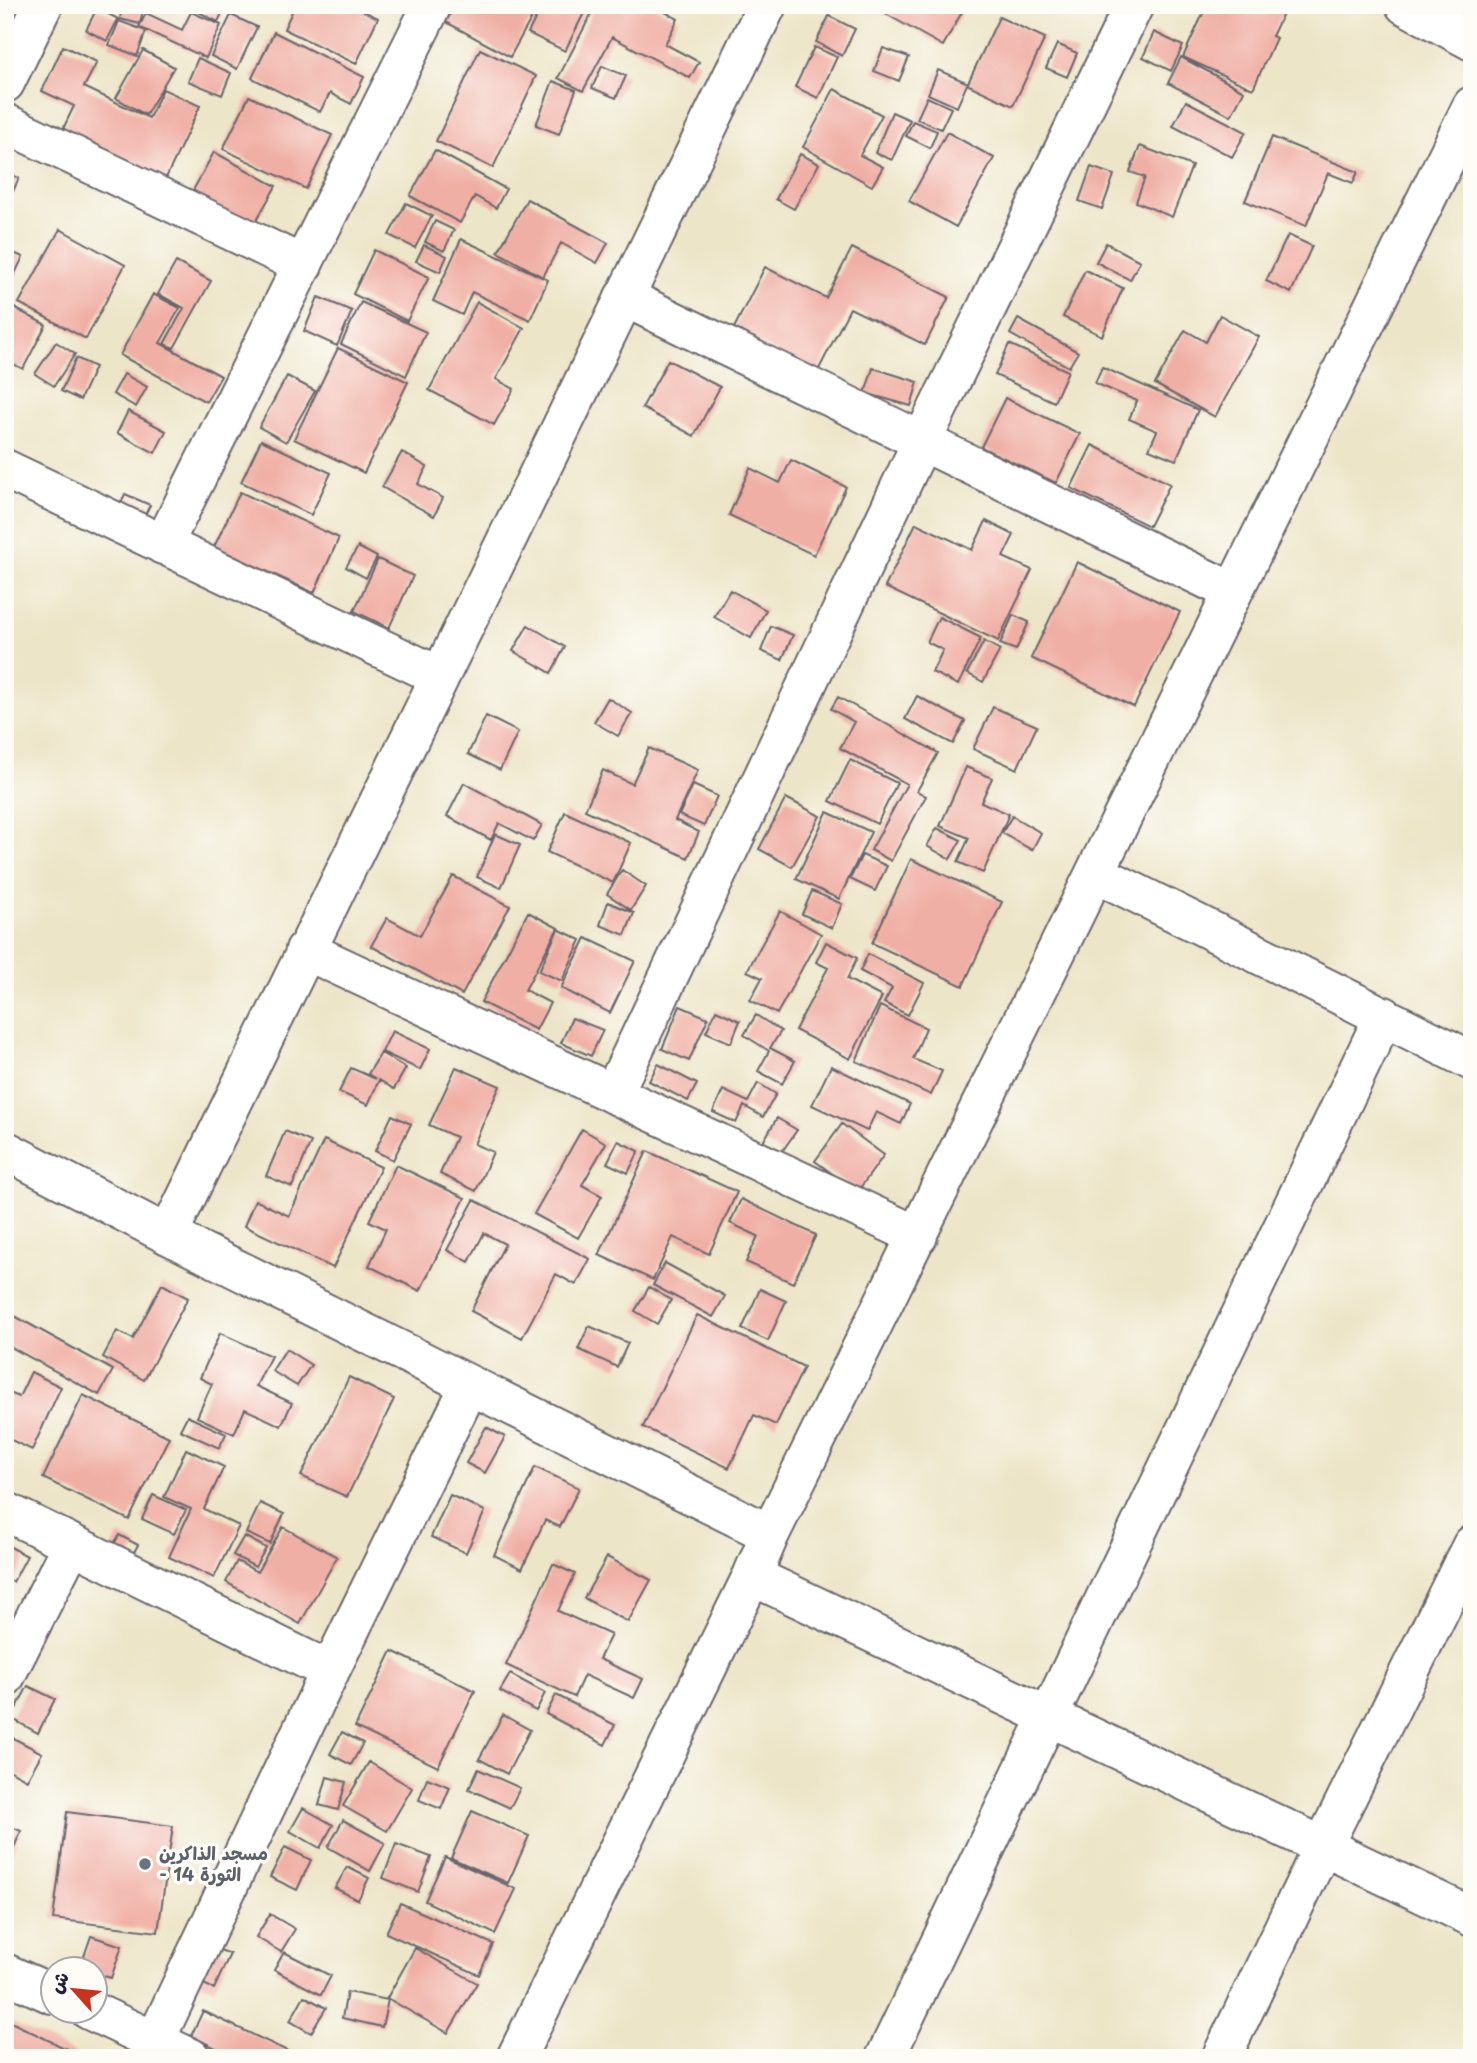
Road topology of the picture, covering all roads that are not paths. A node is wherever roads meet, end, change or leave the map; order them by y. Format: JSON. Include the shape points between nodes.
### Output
{"nodes":[{"id":1,"x":43,"y":5,"type":"edge"},
{"id":2,"x":432,"y":5,"type":"edge"},
{"id":3,"x":1134,"y":5,"type":"edge"},
{"id":4,"x":1405,"y":5,"type":"edge"},
{"id":5,"x":761,"y":7,"type":"edge"},
{"id":6,"x":1472,"y":41,"type":"edge"},
{"id":7,"x":5,"y":83,"type":"edge"},
{"id":8,"x":1472,"y":106,"type":"edge"},
{"id":9,"x":5,"y":123,"type":"edge"},
{"id":10,"x":1459,"y":165,"type":"edge"},
{"id":11,"x":303,"y":265,"type":"junction"},
{"id":12,"x":624,"y":298,"type":"junction"},
{"id":13,"x":922,"y":441,"type":"junction"},
{"id":14,"x":5,"y":469,"type":"edge"},
{"id":15,"x":163,"y":545,"type":"junction"},
{"id":16,"x":1233,"y":592,"type":"junction"},
{"id":17,"x":439,"y":676,"type":"junction"},
{"id":18,"x":1096,"y":873,"type":"junction"},
{"id":19,"x":305,"y":950,"type":"junction"},
{"id":20,"x":1384,"y":1016,"type":"junction"},
{"id":21,"x":1472,"y":1061,"type":"edge"},
{"id":22,"x":613,"y":1094,"type":"junction"},
{"id":23,"x":5,"y":1150,"type":"edge"},
{"id":24,"x":168,"y":1235,"type":"junction"},
{"id":25,"x":918,"y":1236,"type":"junction"},
{"id":26,"x":470,"y":1385,"type":"junction"},
{"id":27,"x":5,"y":1511,"type":"edge"},
{"id":28,"x":770,"y":1534,"type":"junction"},
{"id":29,"x":72,"y":1544,"type":"junction"},
{"id":30,"x":1472,"y":1545,"type":"edge"},
{"id":31,"x":752,"y":1576,"type":"junction"},
{"id":32,"x":330,"y":1671,"type":"junction"},
{"id":33,"x":5,"y":1677,"type":"edge"},
{"id":34,"x":1047,"y":1717,"type":"junction"},
{"id":35,"x":1323,"y":1846,"type":"junction"},
{"id":36,"x":1472,"y":1917,"type":"edge"},
{"id":37,"x":5,"y":1973,"type":"edge"},
{"id":38,"x":38,"y":1988,"type":"edge"},
{"id":39,"x":108,"y":2023,"type":"edge"},
{"id":40,"x":151,"y":2049,"type":"edge"},
{"id":41,"x":191,"y":2058,"type":"edge"},
{"id":42,"x":516,"y":2058,"type":"edge"},
{"id":43,"x":885,"y":2058,"type":"edge"},
{"id":44,"x":1222,"y":2058,"type":"edge"}],
"edges":[{"from":1,"to":7,"type":"street"},
{"from":2,"to":11,"type":"street"},
{"from":3,"to":13,"type":"street"},
{"from":4,"to":6,"type":"street"},
{"from":5,"to":12,"type":"street"},
{"from":8,"to":10,"type":"street"},
{"from":9,"to":11,"type":"street"},
{"from":10,"to":16,"type":"street"},
{"from":11,"to":15,"type":"street"},
{"from":12,"to":13,"type":"street"},
{"from":12,"to":17,"type":"street"},
{"from":13,"to":16,"type":"street"},
{"from":13,"to":22,"type":"street"},
{"from":14,"to":15,"type":"street"},
{"from":15,"to":17,"type":"street"},
{"from":16,"to":18,"type":"street"},
{"from":17,"to":19,"type":"street"},
{"from":18,"to":20,"type":"street"},
{"from":18,"to":25,"type":"street"},
{"from":19,"to":22,"type":"street"},
{"from":19,"to":24,"type":"street"},
{"from":20,"to":21,"type":"street"},
{"from":20,"to":34,"type":"street"},
{"from":22,"to":25,"type":"street"},
{"from":23,"to":24,"type":"street"},
{"from":24,"to":26,"type":"street"},
{"from":25,"to":28,"type":"street"},
{"from":26,"to":28,"type":"street"},
{"from":26,"to":32,"type":"street"},
{"from":27,"to":29,"type":"street"},
{"from":28,"to":31,"type":"street"},
{"from":29,"to":32,"type":"street"},
{"from":29,"to":33,"type":"street"},
{"from":30,"to":35,"type":"street"},
{"from":31,"to":34,"type":"street"},
{"from":31,"to":42,"type":"street"},
{"from":32,"to":40,"type":"street"},
{"from":34,"to":35,"type":"street"},
{"from":34,"to":43,"type":"street"},
{"from":35,"to":36,"type":"street"},
{"from":35,"to":44,"type":"street"},
{"from":37,"to":38,"type":"street"},
{"from":39,"to":40,"type":"street"},
{"from":40,"to":41,"type":"street"}]}
